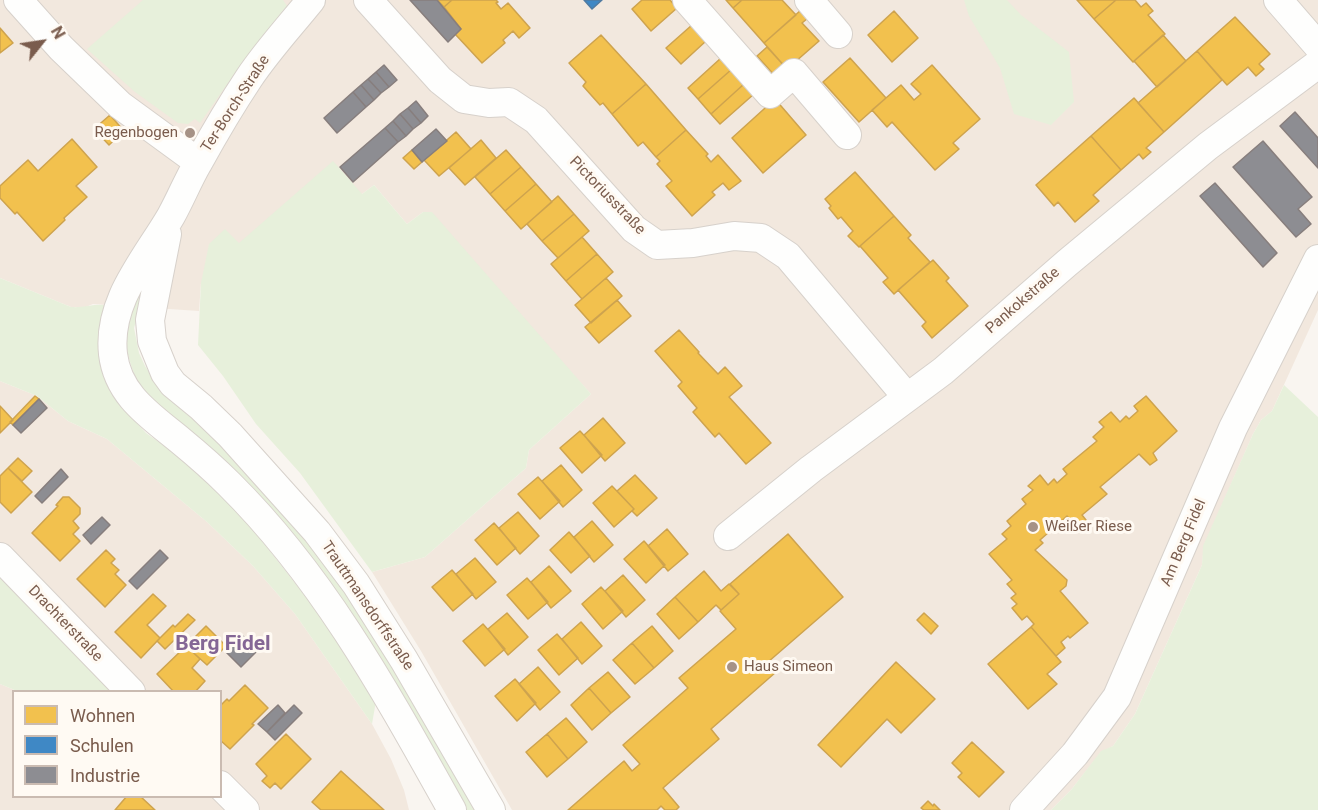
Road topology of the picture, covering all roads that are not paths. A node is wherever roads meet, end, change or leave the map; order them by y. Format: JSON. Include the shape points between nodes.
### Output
{"nodes":[{"id":1,"x":18,"y":0,"type":"edge"},
{"id":2,"x":310,"y":0,"type":"edge"},
{"id":3,"x":369,"y":0,"type":"edge"},
{"id":4,"x":687,"y":0,"type":"edge"},
{"id":5,"x":809,"y":0,"type":"edge"},
{"id":6,"x":1278,"y":0,"type":"edge"},
{"id":7,"x":838,"y":34,"type":"dead end"},
{"id":8,"x":1318,"y":46,"type":"edge"},
{"id":9,"x":1318,"y":64,"type":"edge"},
{"id":10,"x":847,"y":135,"type":"dead end"},
{"id":11,"x":198,"y":162,"type":"junction"},
{"id":12,"x":171,"y":214,"type":"junction"},
{"id":13,"x":1318,"y":259,"type":"edge"},
{"id":14,"x":165,"y":373,"type":"joint"},
{"id":15,"x":907,"y":397,"type":"junction"},
{"id":16,"x":136,"y":405,"type":"joint"},
{"id":17,"x":728,"y":536,"type":"dead end"},
{"id":18,"x":0,"y":557,"type":"edge"},
{"id":19,"x":129,"y":690,"type":"edge"},
{"id":20,"x":222,"y":787,"type":"edge"},
{"id":21,"x":245,"y":810,"type":"edge"},
{"id":22,"x":452,"y":810,"type":"edge"},
{"id":23,"x":491,"y":810,"type":"edge"},
{"id":24,"x":1024,"y":810,"type":"edge"}],
"edges":[{"from":1,"to":11,"type":"street","via":[[120,105]]},
{"from":2,"to":11,"type":"street","name":"Ter-Borch-Straße","via":[[250,77]]},
{"from":3,"to":15,"type":"street","name":"Pictoriusstraße","via":[[440,80],[464,99],[509,102],[536,120],[634,229],[657,245],[752,237],[761,238],[788,256]]},
{"from":4,"to":10,"type":"street","via":[[770,94],[794,73]]},
{"from":5,"to":7,"type":"street"},
{"from":6,"to":8,"type":"street"},
{"from":9,"to":15,"type":"street","name":"Pankokstraße","via":[[1208,146]]},
{"from":11,"to":12,"type":"street","name":"Ter-Borch-Straße"},
{"from":12,"to":14,"type":"street","name":"Ter-Borch-Straße","via":[[150,320],[152,341]]},
{"from":12,"to":16,"type":"street","name":"Ter-Borch-Straße","via":[[124,291],[115,318],[112,337],[117,373]]},
{"from":13,"to":24,"type":"street","name":"Am Berg Fidel","via":[[1233,428],[1117,697],[1075,754]]},
{"from":14,"to":23,"type":"street","name":"Trauttmansdorffstraße","via":[[230,435],[317,532],[404,660]]},
{"from":15,"to":17,"type":"street","name":"Pankokstraße"},
{"from":16,"to":22,"type":"street","name":"Trauttmansdorffstraße","via":[[229,484],[308,573],[386,692]]},
{"from":18,"to":19,"type":"street","name":"Drachterstraße"},
{"from":20,"to":21,"type":"street"}]}
